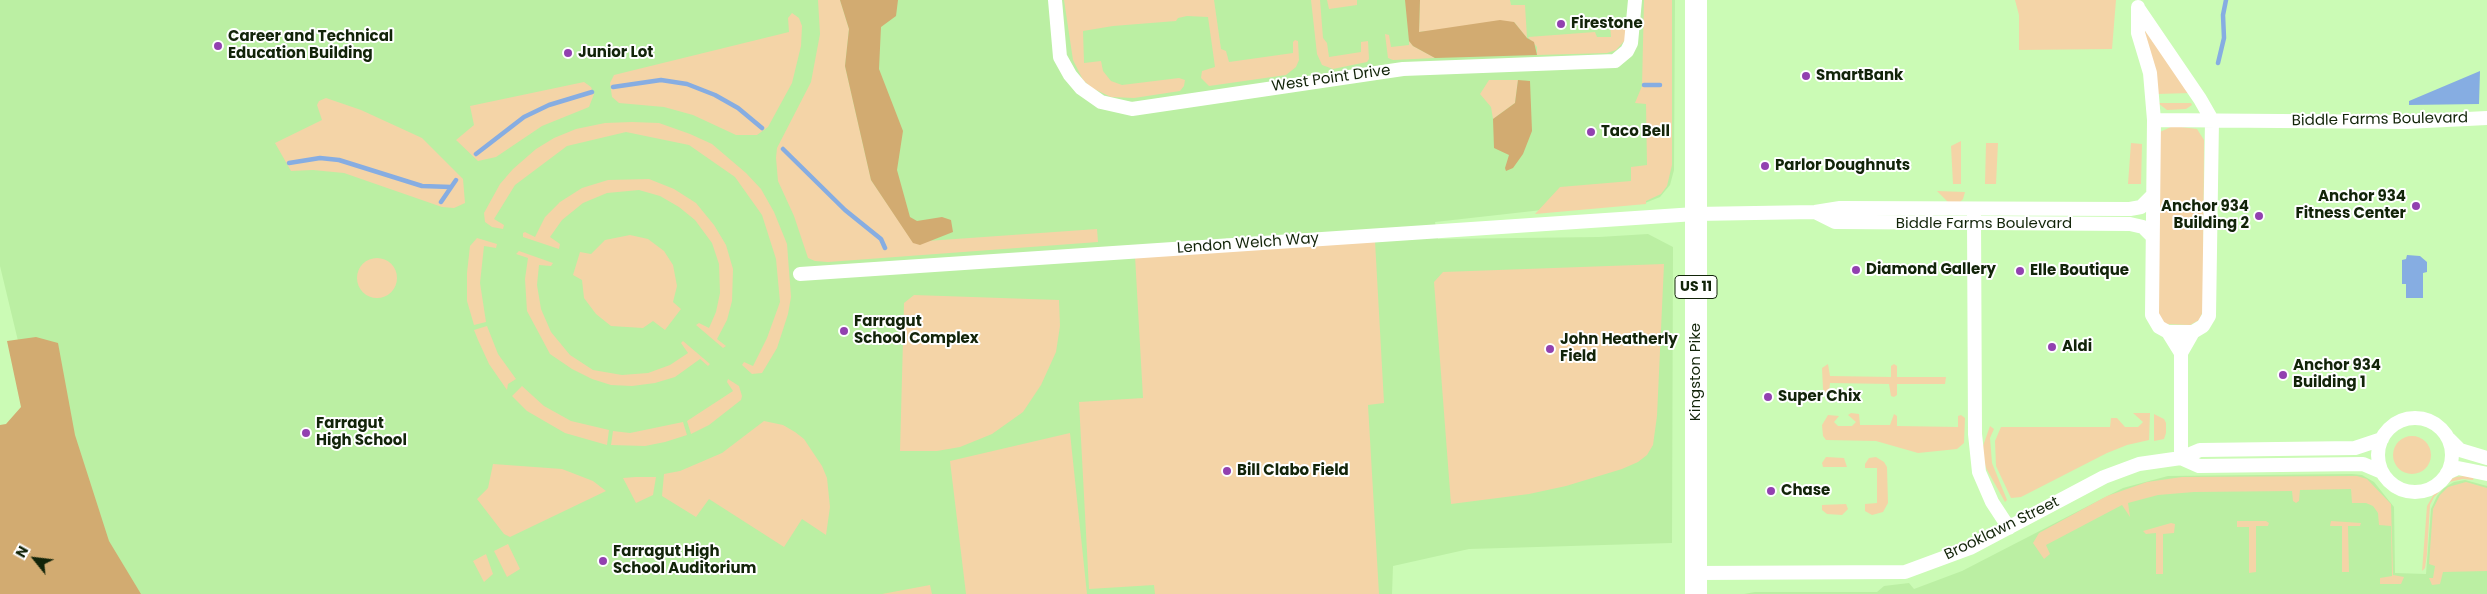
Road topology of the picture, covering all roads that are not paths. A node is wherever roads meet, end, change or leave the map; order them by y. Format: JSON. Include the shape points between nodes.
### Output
{"nodes":[{"id":1,"x":1055,"y":0,"type":"edge"},
{"id":2,"x":1634,"y":0,"type":"edge"},
{"id":3,"x":1696,"y":0,"type":"edge"},
{"id":4,"x":2138,"y":4,"type":"edge"},
{"id":5,"x":2487,"y":118,"type":"edge"},
{"id":6,"x":2154,"y":120,"type":"junction"},
{"id":7,"x":2212,"y":120,"type":"junction"},
{"id":8,"x":2152,"y":196,"type":"junction"},
{"id":9,"x":1974,"y":208,"type":"junction"},
{"id":10,"x":1815,"y":212,"type":"junction"},
{"id":11,"x":1695,"y":214,"type":"junction"},
{"id":12,"x":1974,"y":224,"type":"junction"},
{"id":13,"x":2151,"y":235,"type":"junction"},
{"id":14,"x":800,"y":274,"type":"dead end"},
{"id":15,"x":2168,"y":332,"type":"junction"},
{"id":16,"x":2193,"y":332,"type":"junction"},
{"id":17,"x":2181,"y":353,"type":"junction"},
{"id":18,"x":2447,"y":437,"type":"junction"},
{"id":19,"x":2382,"y":439,"type":"junction"},
{"id":20,"x":2181,"y":458,"type":"junction"},
{"id":21,"x":2487,"y":458,"type":"edge"},
{"id":22,"x":2382,"y":472,"type":"junction"},
{"id":23,"x":2447,"y":473,"type":"junction"},
{"id":24,"x":2487,"y":474,"type":"edge"},
{"id":25,"x":2009,"y":528,"type":"junction"},
{"id":26,"x":1696,"y":584,"type":"edge"}],
"edges":[{"from":1,"to":2,"type":"street","name":"West Point Drive","via":[[1060,57],[1070,75],[1080,88],[1102,102],[1132,109],[1403,69],[1616,60],[1631,43]]},
{"from":3,"to":11,"type":"main road","name":"Kingston Pike","number":"US 11"},
{"from":4,"to":6,"type":"street","via":[[2138,33],[2150,73]]},
{"from":4,"to":7,"type":"street"},
{"from":5,"to":7,"type":"street","name":"Biddle Farms Boulevard","via":[[2406,122]]},
{"from":6,"to":7,"type":"street","name":"Biddle Farms Boulevard"},
{"from":6,"to":8,"type":"street"},
{"from":7,"to":16,"type":"street","via":[[2209,316],[2204,326]]},
{"from":8,"to":9,"type":"street","name":"Biddle Farms Boulevard","via":[[2141,206],[2130,209]]},
{"from":8,"to":13,"type":"street"},
{"from":9,"to":10,"type":"street","name":"Biddle Farms Boulevard","via":[[1840,208]]},
{"from":9,"to":12,"type":"street"},
{"from":10,"to":11,"type":"street","name":"Biddle Farms Boulevard"},
{"from":10,"to":12,"type":"street","name":"Biddle Farms Boulevard","via":[[1835,222]]},
{"from":11,"to":14,"type":"street","name":"Lendon Welch Way"},
{"from":11,"to":26,"type":"main road","name":"Kingston Pike","number":"US 11"},
{"from":12,"to":13,"type":"street","name":"Biddle Farms Boulevard","via":[[2130,224],[2143,227]]},
{"from":12,"to":25,"type":"street","via":[[1975,434],[1979,472],[1992,502]]},
{"from":13,"to":15,"type":"street","via":[[2152,315],[2159,327]]},
{"from":15,"to":16,"type":"street"},
{"from":15,"to":17,"type":"street"},
{"from":16,"to":17,"type":"street"},
{"from":17,"to":20,"type":"street"},
{"from":18,"to":19,"type":"street","name":"Brooklawn Street","via":[[2439,427],[2416,418],[2393,426]]},
{"from":18,"to":21,"type":"street","name":"Brooklawn Street","via":[[2460,450]]},
{"from":18,"to":23,"type":"street","via":[[2452,455]]},
{"from":19,"to":20,"type":"street","name":"Brooklawn Street","via":[[2355,448],[2200,450]]},
{"from":19,"to":22,"type":"street","via":[[2378,458]]},
{"from":20,"to":22,"type":"street","name":"Brooklawn Street","via":[[2200,466],[2363,464]]},
{"from":20,"to":25,"type":"street","name":"Brooklawn Street","via":[[2122,469]]},
{"from":22,"to":23,"type":"street","name":"Brooklawn Street","via":[[2394,486],[2416,493],[2434,486]]},
{"from":23,"to":24,"type":"street","via":[[2458,468]]},
{"from":25,"to":26,"type":"street","name":"Brooklawn Street","via":[[1970,548],[1905,572]]}]}
